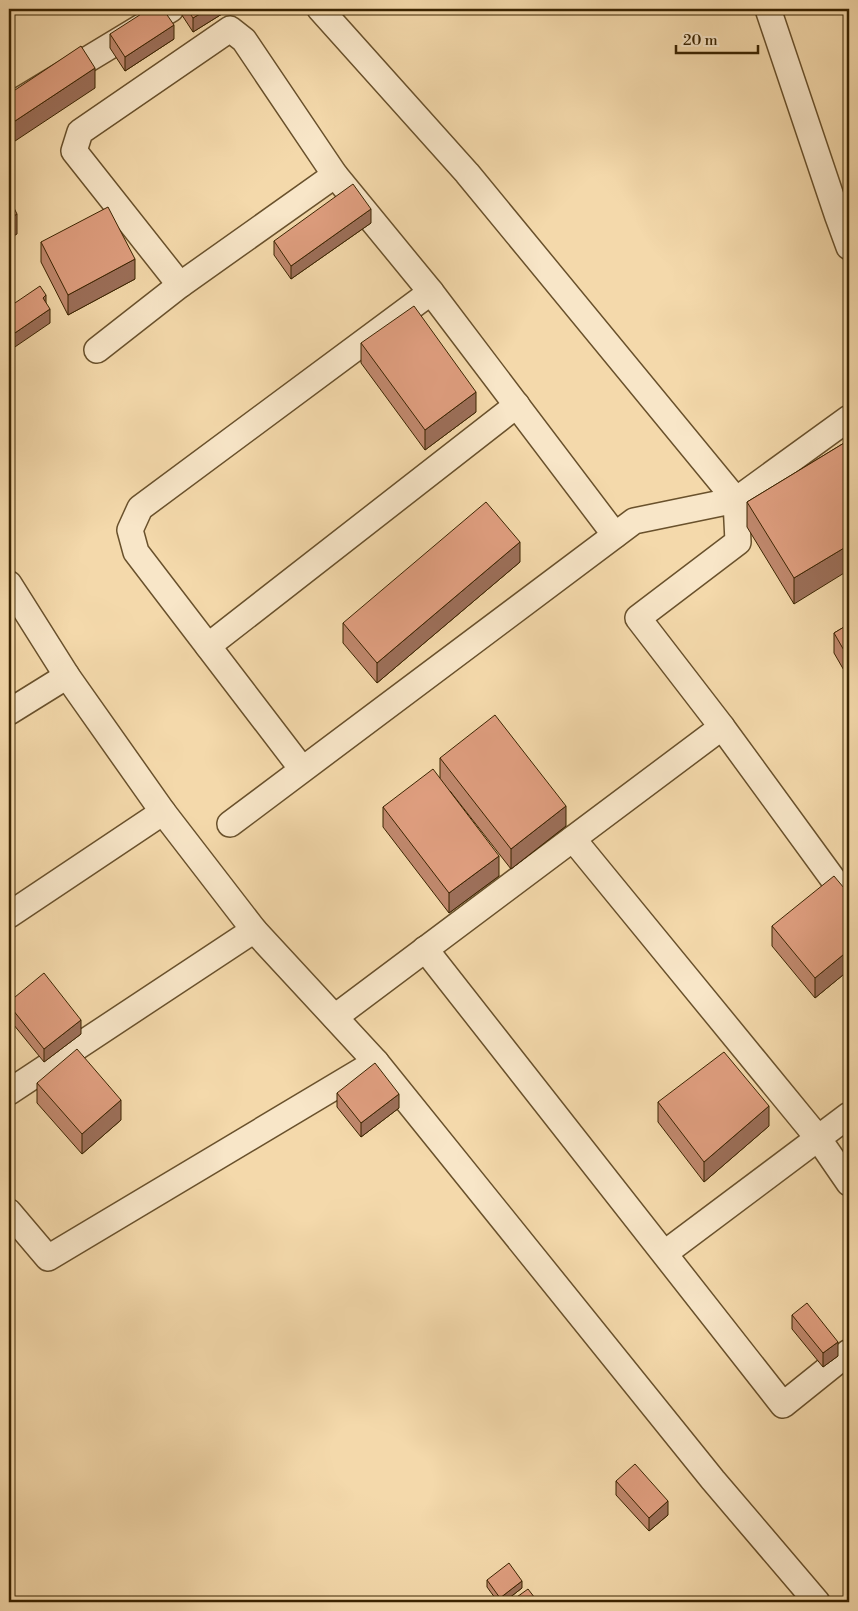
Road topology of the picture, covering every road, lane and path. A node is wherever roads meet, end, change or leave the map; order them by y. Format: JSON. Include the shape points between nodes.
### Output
{"nodes":[{"id":1,"x":171,"y":9,"type":"edge"},
{"id":2,"x":320,"y":9,"type":"edge"},
{"id":3,"x":768,"y":9,"type":"edge"},
{"id":4,"x":9,"y":107,"type":"edge"},
{"id":5,"x":335,"y":175,"type":"junction"},
{"id":6,"x":849,"y":247,"type":"edge"},
{"id":7,"x":180,"y":285,"type":"junction"},
{"id":8,"x":431,"y":292,"type":"junction"},
{"id":9,"x":98,"y":350,"type":"dead end"},
{"id":10,"x":517,"y":404,"type":"junction"},
{"id":11,"x":849,"y":418,"type":"edge"},
{"id":12,"x":736,"y":500,"type":"junction"},
{"id":13,"x":615,"y":536,"type":"junction"},
{"id":14,"x":9,"y":584,"type":"edge"},
{"id":15,"x":208,"y":646,"type":"junction"},
{"id":16,"x":67,"y":676,"type":"junction"},
{"id":17,"x":9,"y":712,"type":"edge"},
{"id":18,"x":722,"y":728,"type":"junction"},
{"id":19,"x":302,"y":769,"type":"junction"},
{"id":20,"x":163,"y":812,"type":"junction"},
{"id":21,"x":230,"y":824,"type":"dead end"},
{"id":22,"x":573,"y":839,"type":"junction"},
{"id":23,"x":849,"y":901,"type":"edge"},
{"id":24,"x":9,"y":915,"type":"edge"},
{"id":25,"x":254,"y":930,"type":"junction"},
{"id":26,"x":425,"y":949,"type":"junction"},
{"id":27,"x":335,"y":1016,"type":"junction"},
{"id":28,"x":376,"y":1062,"type":"junction"},
{"id":29,"x":9,"y":1092,"type":"edge"},
{"id":30,"x":849,"y":1115,"type":"edge"},
{"id":31,"x":818,"y":1138,"type":"junction"},
{"id":32,"x":849,"y":1183,"type":"edge"},
{"id":33,"x":9,"y":1212,"type":"edge"},
{"id":34,"x":665,"y":1252,"type":"junction"},
{"id":35,"x":849,"y":1352,"type":"edge"},
{"id":36,"x":816,"y":1602,"type":"edge"}],
"edges":[{"from":1,"to":4,"type":"street"},
{"from":2,"to":12,"type":"street","via":[[468,173]]},
{"from":3,"to":6,"type":"street"},
{"from":5,"to":7,"type":"street"},
{"from":5,"to":7,"type":"street","via":[[244,40],[230,29],[80,132],[74,151]]},
{"from":5,"to":8,"type":"street"},
{"from":7,"to":9,"type":"street"},
{"from":8,"to":10,"type":"street"},
{"from":8,"to":15,"type":"street","via":[[140,508],[130,530],[136,552]]},
{"from":10,"to":13,"type":"street"},
{"from":10,"to":15,"type":"street"},
{"from":11,"to":12,"type":"street"},
{"from":12,"to":13,"type":"street","via":[[634,520]]},
{"from":12,"to":18,"type":"street","via":[[738,542],[638,618]]},
{"from":13,"to":19,"type":"street"},
{"from":14,"to":16,"type":"street"},
{"from":15,"to":19,"type":"street"},
{"from":16,"to":17,"type":"street"},
{"from":16,"to":20,"type":"street"},
{"from":18,"to":22,"type":"street"},
{"from":18,"to":23,"type":"street"},
{"from":19,"to":21,"type":"street"},
{"from":20,"to":24,"type":"street"},
{"from":20,"to":25,"type":"street"},
{"from":22,"to":26,"type":"street"},
{"from":22,"to":31,"type":"street"},
{"from":25,"to":27,"type":"street"},
{"from":25,"to":29,"type":"street"},
{"from":26,"to":27,"type":"street"},
{"from":26,"to":34,"type":"street"},
{"from":27,"to":28,"type":"street"},
{"from":28,"to":33,"type":"street","via":[[48,1258]]},
{"from":28,"to":36,"type":"street","via":[[713,1480]]},
{"from":30,"to":31,"type":"street"},
{"from":31,"to":32,"type":"street"},
{"from":31,"to":34,"type":"street"},
{"from":34,"to":35,"type":"street","via":[[783,1405]]}]}
